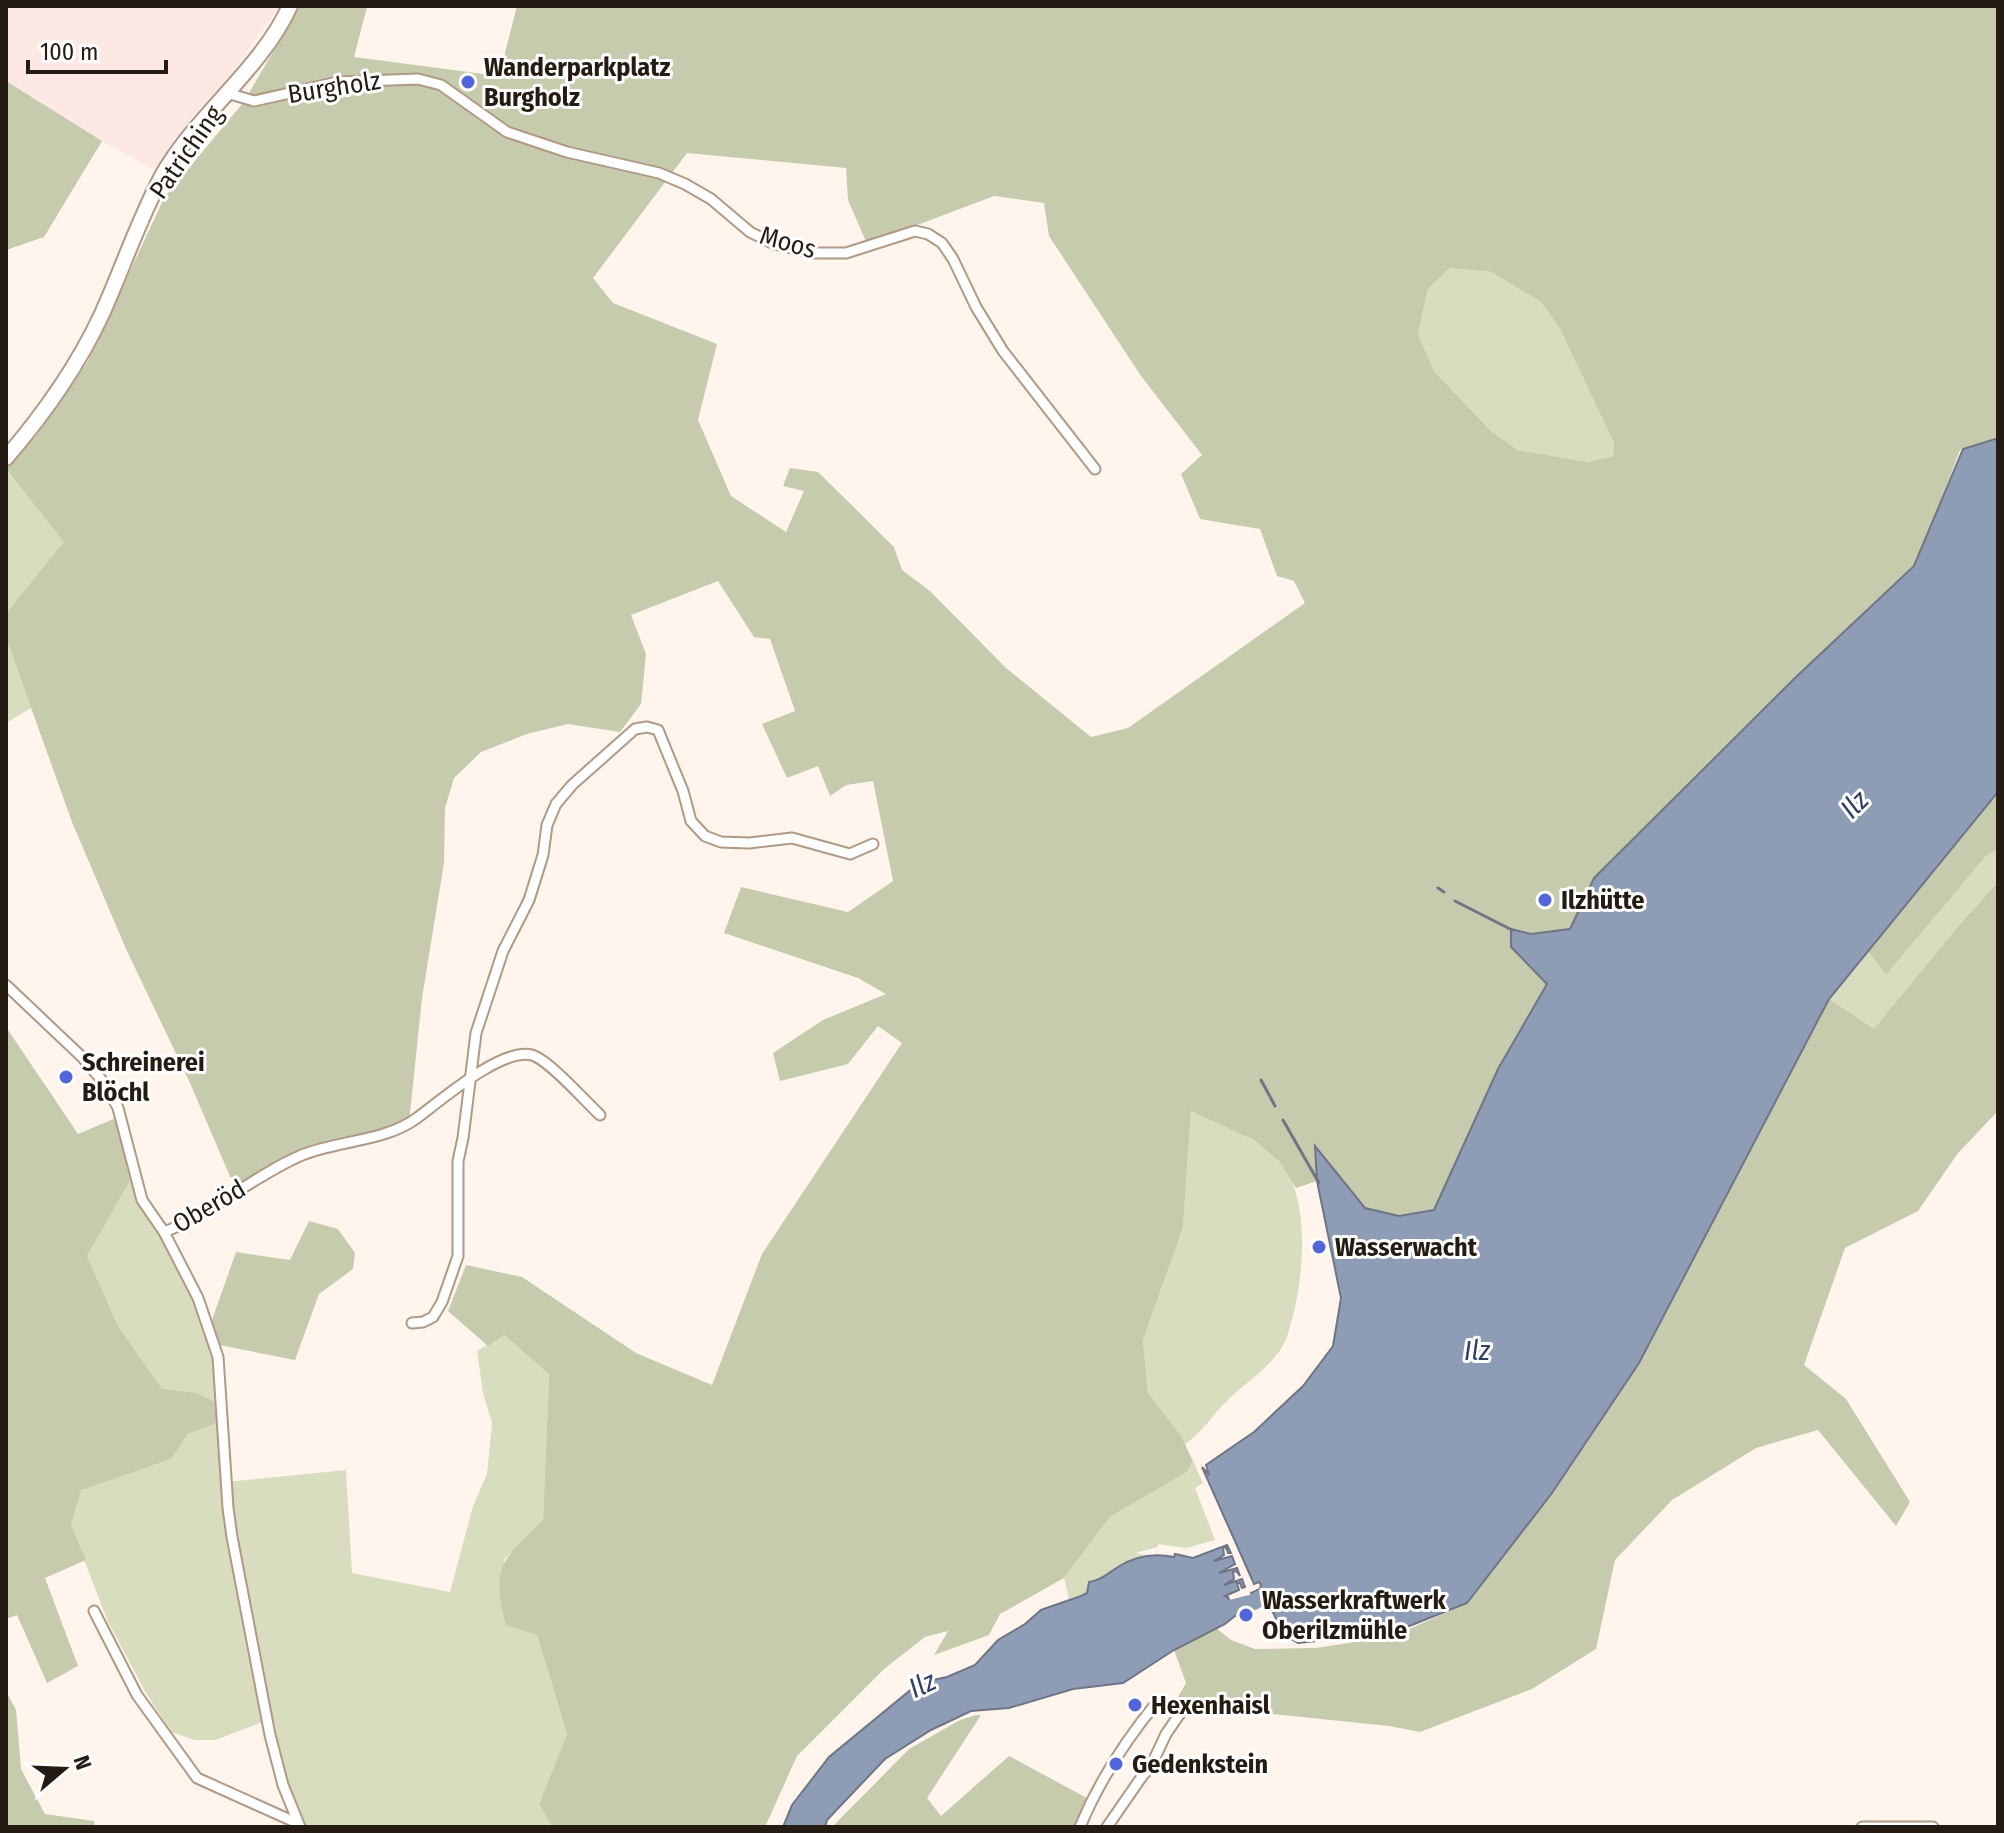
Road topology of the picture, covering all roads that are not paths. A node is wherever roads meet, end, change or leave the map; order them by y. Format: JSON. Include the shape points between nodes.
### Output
{"nodes":[{"id":1,"x":290,"y":6,"type":"edge"},
{"id":2,"x":441,"y":85,"type":"joint"},
{"id":3,"x":227,"y":93,"type":"junction"},
{"id":4,"x":6,"y":458,"type":"edge"},
{"id":5,"x":1095,"y":469,"type":"dead end"},
{"id":6,"x":873,"y":844,"type":"dead end"},
{"id":7,"x":6,"y":985,"type":"edge"},
{"id":8,"x":472,"y":1075,"type":"junction"},
{"id":9,"x":600,"y":1115,"type":"dead end"},
{"id":10,"x":164,"y":1232,"type":"junction"},
{"id":11,"x":412,"y":1323,"type":"dead end"},
{"id":12,"x":94,"y":1611,"type":"dead end"},
{"id":13,"x":1157,"y":1702,"type":"dead end"},
{"id":14,"x":1181,"y":1712,"type":"dead end"},
{"id":15,"x":298,"y":1825,"type":"edge"},
{"id":16,"x":1080,"y":1827,"type":"edge"},
{"id":17,"x":1107,"y":1827,"type":"edge"},
{"id":18,"x":1862,"y":1827,"type":"edge"},
{"id":19,"x":1933,"y":1827,"type":"edge"}],
"edges":[{"from":1,"to":3,"type":"street","name":"Patriching","via":[[266,47]]},
{"from":2,"to":3,"type":"street","name":"Burgholz","via":[[407,79],[338,82],[254,101]]},
{"from":2,"to":5,"type":"street","name":"Moos","via":[[507,132],[685,184],[774,244],[846,253],[915,231],[928,234],[953,259],[1003,351]]},
{"from":3,"to":4,"type":"street","name":"Patriching","via":[[163,175],[82,352]]},
{"from":6,"to":8,"type":"street","via":[[850,854],[792,838],[749,843],[705,836],[691,821],[658,730],[635,729],[556,804],[529,900],[503,951],[476,1033]]},
{"from":7,"to":10,"type":"street","via":[[105,1084],[118,1108],[142,1200]]},
{"from":8,"to":9,"type":"street","name":"Oberöd","via":[[529,1054]]},
{"from":8,"to":10,"type":"street","name":"Oberöd","via":[[394,1131],[303,1155]]},
{"from":8,"to":11,"type":"street","via":[[458,1161],[458,1256],[433,1317]]},
{"from":10,"to":15,"type":"street","name":"Oberöd","via":[[198,1298],[218,1357],[232,1537],[270,1735]]},
{"from":12,"to":15,"type":"street","name":"Oberöd","via":[[137,1695],[197,1778]]},
{"from":13,"to":16,"type":"street","via":[[1117,1754]]},
{"from":14,"to":17,"type":"street","via":[[1150,1768]]},
{"from":18,"to":19,"type":"street"}]}
